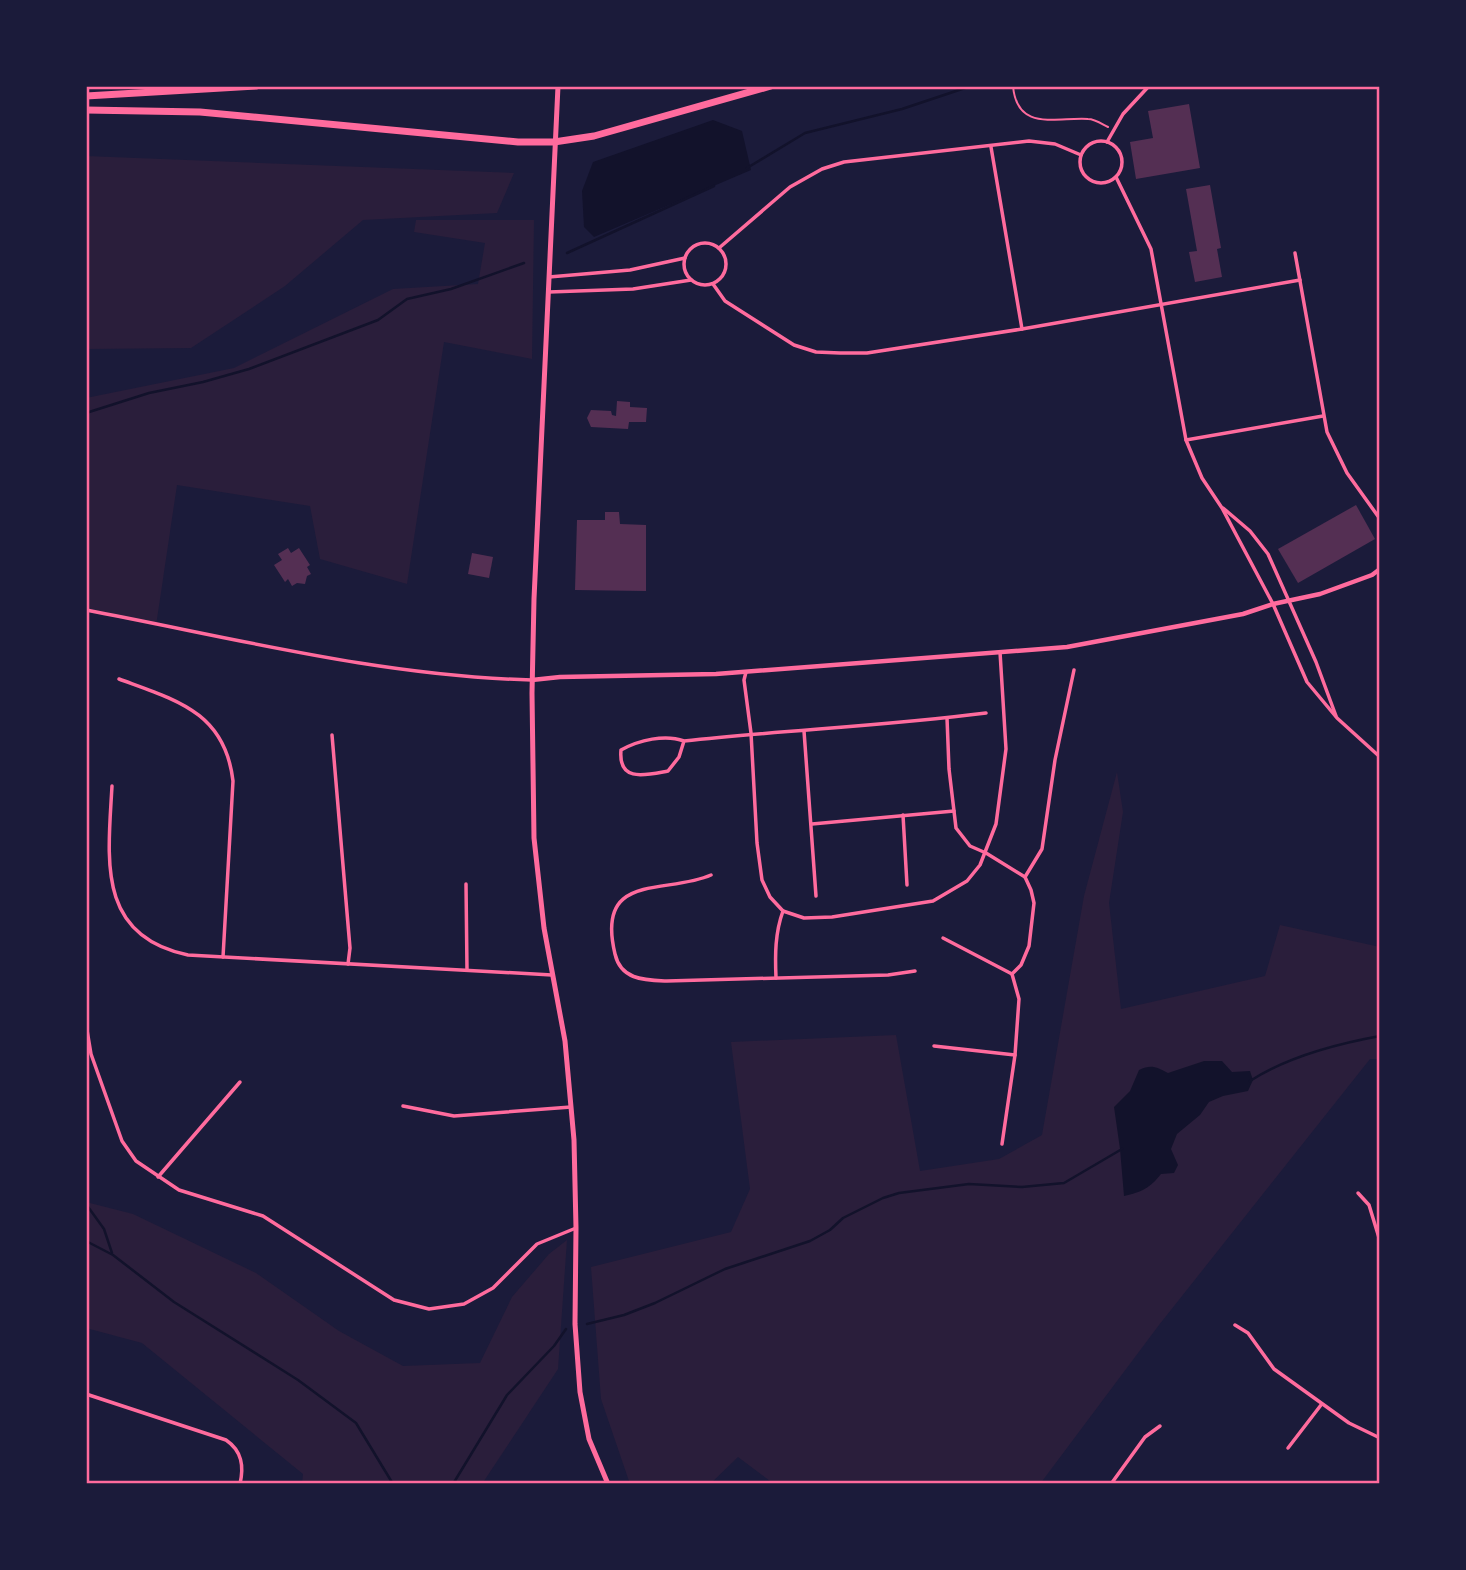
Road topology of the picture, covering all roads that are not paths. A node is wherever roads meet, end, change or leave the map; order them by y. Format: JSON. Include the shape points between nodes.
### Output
{"nodes":[{"id":1,"x":256,"y":86,"type":"edge"},
{"id":2,"x":558,"y":86,"type":"edge"},
{"id":3,"x":771,"y":86,"type":"edge"},
{"id":4,"x":1149,"y":86,"type":"edge"},
{"id":5,"x":86,"y":96,"type":"edge"},
{"id":6,"x":86,"y":110,"type":"edge"},
{"id":7,"x":554,"y":142,"type":"junction"},
{"id":8,"x":1107,"y":142,"type":"junction"},
{"id":9,"x":991,"y":147,"type":"junction"},
{"id":10,"x":1081,"y":155,"type":"junction"},
{"id":11,"x":1116,"y":177,"type":"junction"},
{"id":12,"x":719,"y":248,"type":"junction"},
{"id":13,"x":1295,"y":253,"type":"dead end"},
{"id":14,"x":685,"y":258,"type":"junction"},
{"id":15,"x":548,"y":277,"type":"junction"},
{"id":16,"x":691,"y":280,"type":"junction"},
{"id":17,"x":1300,"y":280,"type":"junction"},
{"id":18,"x":713,"y":284,"type":"junction"},
{"id":19,"x":547,"y":292,"type":"junction"},
{"id":20,"x":1162,"y":305,"type":"junction"},
{"id":21,"x":1022,"y":329,"type":"junction"},
{"id":22,"x":1323,"y":416,"type":"junction"},
{"id":23,"x":1186,"y":440,"type":"junction"},
{"id":24,"x":1222,"y":508,"type":"junction"},
{"id":25,"x":1380,"y":519,"type":"edge"},
{"id":26,"x":1380,"y":569,"type":"edge"},
{"id":27,"x":1289,"y":601,"type":"junction"},
{"id":28,"x":1273,"y":604,"type":"junction"},
{"id":29,"x":86,"y":610,"type":"edge"},
{"id":30,"x":1000,"y":652,"type":"junction"},
{"id":31,"x":1074,"y":670,"type":"dead end"},
{"id":32,"x":746,"y":672,"type":"junction"},
{"id":33,"x":119,"y":679,"type":"dead end"},
{"id":34,"x":532,"y":680,"type":"junction"},
{"id":35,"x":986,"y":713,"type":"dead end"},
{"id":36,"x":947,"y":718,"type":"junction"},
{"id":37,"x":1337,"y":718,"type":"junction"},
{"id":38,"x":804,"y":731,"type":"junction"},
{"id":39,"x":751,"y":733,"type":"junction"},
{"id":40,"x":332,"y":735,"type":"dead end"},
{"id":41,"x":684,"y":741,"type":"junction"},
{"id":42,"x":1380,"y":757,"type":"edge"},
{"id":43,"x":112,"y":786,"type":"dead end"},
{"id":44,"x":954,"y":811,"type":"junction"},
{"id":45,"x":903,"y":815,"type":"junction"},
{"id":46,"x":811,"y":824,"type":"junction"},
{"id":47,"x":986,"y":853,"type":"junction"},
{"id":48,"x":711,"y":875,"type":"dead end"},
{"id":49,"x":1025,"y":877,"type":"junction"},
{"id":50,"x":466,"y":884,"type":"dead end"},
{"id":51,"x":907,"y":885,"type":"dead end"},
{"id":52,"x":816,"y":897,"type":"dead end"},
{"id":53,"x":783,"y":911,"type":"junction"},
{"id":54,"x":943,"y":938,"type":"dead end"},
{"id":55,"x":223,"y":957,"type":"junction"},
{"id":56,"x":348,"y":964,"type":"junction"},
{"id":57,"x":467,"y":971,"type":"junction"},
{"id":58,"x":915,"y":971,"type":"dead end"},
{"id":59,"x":1012,"y":974,"type":"junction"},
{"id":60,"x":552,"y":975,"type":"junction"},
{"id":61,"x":776,"y":978,"type":"junction"},
{"id":62,"x":86,"y":1024,"type":"edge"},
{"id":63,"x":934,"y":1046,"type":"dead end"},
{"id":64,"x":1015,"y":1055,"type":"junction"},
{"id":65,"x":240,"y":1082,"type":"dead end"},
{"id":66,"x":402,"y":1106,"type":"dead end"},
{"id":67,"x":571,"y":1107,"type":"junction"},
{"id":68,"x":1002,"y":1143,"type":"dead end"},
{"id":69,"x":158,"y":1177,"type":"junction"},
{"id":70,"x":1358,"y":1193,"type":"dead end"},
{"id":71,"x":576,"y":1228,"type":"junction"},
{"id":72,"x":1380,"y":1241,"type":"edge"},
{"id":73,"x":1235,"y":1325,"type":"dead end"},
{"id":74,"x":86,"y":1394,"type":"edge"},
{"id":75,"x":1321,"y":1405,"type":"junction"},
{"id":76,"x":1160,"y":1426,"type":"dead end"},
{"id":77,"x":1380,"y":1438,"type":"edge"},
{"id":78,"x":1288,"y":1448,"type":"dead end"},
{"id":79,"x":240,"y":1484,"type":"edge"},
{"id":80,"x":608,"y":1484,"type":"edge"},
{"id":81,"x":1111,"y":1484,"type":"edge"}],
"edges":[{"from":1,"to":5,"type":"highway"},
{"from":2,"to":7,"type":"main road"},
{"from":3,"to":7,"type":"highway"},
{"from":4,"to":8,"type":"street","via":[[1123,114]]},
{"from":6,"to":7,"type":"highway","via":[[200,112]]},
{"from":7,"to":15,"type":"main road"},
{"from":8,"to":10,"type":"street","via":[[1094,142]]},
{"from":8,"to":11,"type":"street","via":[[1121,157]]},
{"from":9,"to":10,"type":"street","via":[[1029,141],[1055,144]]},
{"from":9,"to":12,"type":"street","via":[[866,158],[822,169],[790,187]]},
{"from":9,"to":21,"type":"street"},
{"from":10,"to":11,"type":"street","via":[[1081,169],[1090,180],[1104,183]]},
{"from":11,"to":20,"type":"street","via":[[1152,249]]},
{"from":12,"to":14,"type":"street","via":[[702,243]]},
{"from":12,"to":18,"type":"street","via":[[727,265],[724,275]]},
{"from":13,"to":17,"type":"street"},
{"from":14,"to":15,"type":"street","via":[[630,270]]},
{"from":14,"to":16,"type":"street"},
{"from":15,"to":19,"type":"main road"},
{"from":16,"to":18,"type":"street","via":[[704,286]]},
{"from":16,"to":19,"type":"street","via":[[633,289]]},
{"from":17,"to":20,"type":"street"},
{"from":17,"to":22,"type":"street"},
{"from":18,"to":21,"type":"street","via":[[725,301],[794,345],[816,352],[867,353]]},
{"from":19,"to":34,"type":"main road"},
{"from":20,"to":21,"type":"street"},
{"from":20,"to":23,"type":"street"},
{"from":22,"to":23,"type":"street"},
{"from":22,"to":25,"type":"street","via":[[1347,473]]},
{"from":23,"to":24,"type":"street","via":[[1202,478]]},
{"from":24,"to":27,"type":"street","via":[[1250,531],[1268,554]]},
{"from":24,"to":28,"type":"street"},
{"from":26,"to":27,"type":"street","via":[[1331,590]]},
{"from":27,"to":28,"type":"street"},
{"from":27,"to":37,"type":"street"},
{"from":28,"to":30,"type":"street","via":[[1243,614],[1067,647]]},
{"from":28,"to":37,"type":"street","via":[[1307,682]]},
{"from":29,"to":34,"type":"street","via":[[307,655],[434,673]]},
{"from":30,"to":32,"type":"street"},
{"from":30,"to":47,"type":"street","via":[[1006,749],[996,824]]},
{"from":31,"to":49,"type":"street","via":[[1042,849]]},
{"from":32,"to":34,"type":"street"},
{"from":32,"to":39,"type":"street"},
{"from":33,"to":55,"type":"street","via":[[188,706],[214,728],[227,753],[233,781]]},
{"from":34,"to":60,"type":"main road","via":[[534,838]]},
{"from":35,"to":36,"type":"street"},
{"from":36,"to":38,"type":"street"},
{"from":36,"to":44,"type":"street"},
{"from":37,"to":42,"type":"street"},
{"from":38,"to":39,"type":"street"},
{"from":38,"to":46,"type":"street"},
{"from":39,"to":41,"type":"street"},
{"from":39,"to":53,"type":"street","via":[[760,867],[769,897]]},
{"from":40,"to":56,"type":"street"},
{"from":41,"to":41,"type":"street","via":[[636,742],[621,750],[620,760],[632,774],[668,771]]},
{"from":43,"to":55,"type":"street","via":[[108,867],[124,915],[165,949],[188,956]]},
{"from":44,"to":45,"type":"street"},
{"from":44,"to":47,"type":"street","via":[[956,828],[970,846]]},
{"from":45,"to":46,"type":"street"},
{"from":45,"to":51,"type":"street"},
{"from":46,"to":52,"type":"street"},
{"from":47,"to":49,"type":"street"},
{"from":47,"to":53,"type":"street","via":[[967,881],[933,901],[832,917],[804,918]]},
{"from":48,"to":61,"type":"street","via":[[626,895],[615,909],[611,932],[616,957],[628,975],[639,980]]},
{"from":49,"to":59,"type":"street","via":[[1034,903],[1030,935],[1021,965]]},
{"from":50,"to":57,"type":"street"},
{"from":53,"to":61,"type":"street","via":[[776,939]]},
{"from":54,"to":59,"type":"street"},
{"from":55,"to":56,"type":"street"},
{"from":56,"to":57,"type":"street"},
{"from":57,"to":60,"type":"street"},
{"from":58,"to":61,"type":"street"},
{"from":59,"to":64,"type":"street","via":[[1019,999]]},
{"from":60,"to":67,"type":"main road"},
{"from":62,"to":69,"type":"street","via":[[91,1054],[122,1141],[136,1161]]},
{"from":63,"to":64,"type":"street"},
{"from":64,"to":68,"type":"street"},
{"from":65,"to":69,"type":"street"},
{"from":66,"to":67,"type":"street","via":[[454,1116]]},
{"from":67,"to":71,"type":"main road"},
{"from":69,"to":71,"type":"street","via":[[179,1190],[263,1216],[388,1297],[429,1309],[475,1299],[537,1244]]},
{"from":70,"to":72,"type":"street","via":[[1369,1205]]},
{"from":71,"to":80,"type":"main road","via":[[580,1392],[589,1439]]},
{"from":73,"to":75,"type":"street","via":[[1248,1333],[1274,1370]]},
{"from":74,"to":79,"type":"street","via":[[226,1440],[240,1456]]},
{"from":75,"to":77,"type":"street"},
{"from":75,"to":78,"type":"street"},
{"from":76,"to":81,"type":"street","via":[[1144,1437]]}]}
